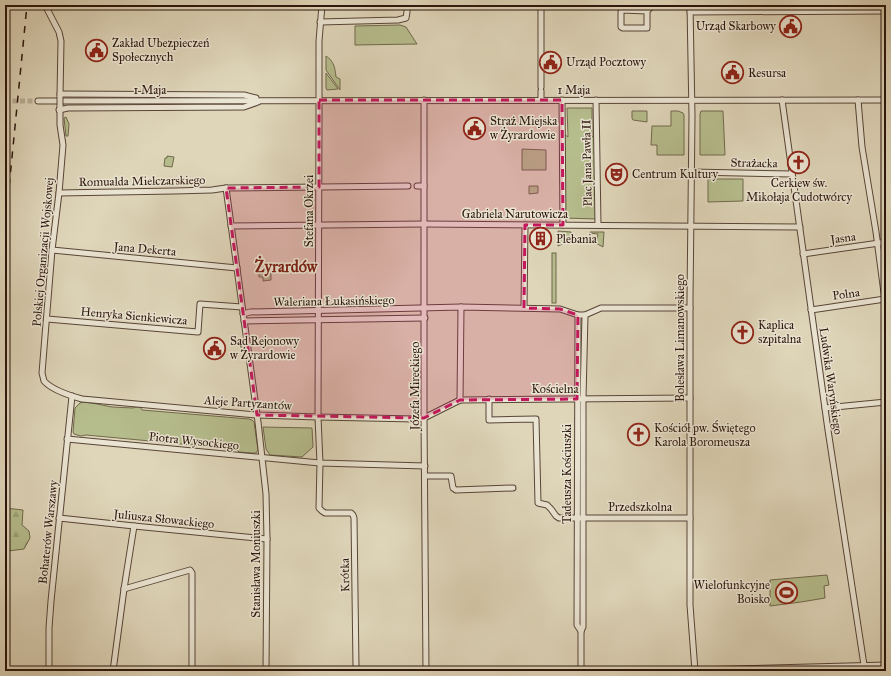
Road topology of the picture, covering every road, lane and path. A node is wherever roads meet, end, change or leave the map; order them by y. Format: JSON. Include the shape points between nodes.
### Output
{"nodes":[{"id":1,"x":45,"y":5,"type":"edge"},
{"id":2,"x":322,"y":5,"type":"edge"},
{"id":3,"x":408,"y":5,"type":"edge"},
{"id":4,"x":540,"y":5,"type":"edge"},
{"id":5,"x":653,"y":5,"type":"edge"},
{"id":6,"x":690,"y":5,"type":"edge"},
{"id":7,"x":647,"y":11,"type":"junction"},
{"id":8,"x":886,"y":11,"type":"edge"},
{"id":9,"x":690,"y":12,"type":"junction"},
{"id":10,"x":320,"y":22,"type":"junction"},
{"id":11,"x":60,"y":95,"type":"junction"},
{"id":12,"x":262,"y":100,"type":"junction"},
{"id":13,"x":319,"y":100,"type":"junction"},
{"id":14,"x":424,"y":100,"type":"junction"},
{"id":15,"x":541,"y":100,"type":"junction"},
{"id":16,"x":562,"y":100,"type":"junction"},
{"id":17,"x":596,"y":100,"type":"junction"},
{"id":18,"x":692,"y":100,"type":"junction"},
{"id":19,"x":782,"y":100,"type":"junction"},
{"id":20,"x":858,"y":100,"type":"junction"},
{"id":21,"x":886,"y":100,"type":"edge"},
{"id":22,"x":38,"y":101,"type":"tunnel mouth"},
{"id":23,"x":60,"y":107,"type":"junction"},
{"id":24,"x":692,"y":172,"type":"junction"},
{"id":25,"x":792,"y":174,"type":"junction"},
{"id":26,"x":408,"y":186,"type":"dead end"},
{"id":27,"x":417,"y":186,"type":"dead end"},
{"id":28,"x":424,"y":186,"type":"junction"},
{"id":29,"x":319,"y":187,"type":"junction"},
{"id":30,"x":226,"y":188,"type":"junction"},
{"id":31,"x":59,"y":193,"type":"junction"},
{"id":32,"x":424,"y":224,"type":"junction"},
{"id":33,"x":525,"y":225,"type":"junction"},
{"id":34,"x":563,"y":225,"type":"junction"},
{"id":35,"x":598,"y":225,"type":"junction"},
{"id":36,"x":231,"y":226,"type":"junction"},
{"id":37,"x":319,"y":226,"type":"junction"},
{"id":38,"x":691,"y":226,"type":"junction"},
{"id":39,"x":800,"y":227,"type":"junction"},
{"id":40,"x":886,"y":242,"type":"edge"},
{"id":41,"x":878,"y":243,"type":"junction"},
{"id":42,"x":52,"y":250,"type":"junction"},
{"id":43,"x":803,"y":254,"type":"junction"},
{"id":44,"x":236,"y":268,"type":"junction"},
{"id":45,"x":885,"y":299,"type":"junction"},
{"id":46,"x":461,"y":307,"type":"junction"},
{"id":47,"x":242,"y":308,"type":"junction"},
{"id":48,"x":425,"y":308,"type":"junction"},
{"id":49,"x":524,"y":308,"type":"junction"},
{"id":50,"x":690,"y":308,"type":"junction"},
{"id":51,"x":886,"y":308,"type":"edge"},
{"id":52,"x":811,"y":310,"type":"junction"},
{"id":53,"x":318,"y":311,"type":"junction"},
{"id":54,"x":243,"y":314,"type":"junction"},
{"id":55,"x":578,"y":315,"type":"junction"},
{"id":56,"x":585,"y":315,"type":"junction"},
{"id":57,"x":425,"y":318,"type":"junction"},
{"id":58,"x":47,"y":319,"type":"junction"},
{"id":59,"x":319,"y":319,"type":"junction"},
{"id":60,"x":244,"y":321,"type":"junction"},
{"id":61,"x":72,"y":396,"type":"junction"},
{"id":62,"x":690,"y":398,"type":"junction"},
{"id":63,"x":489,"y":399,"type":"junction"},
{"id":64,"x":577,"y":399,"type":"junction"},
{"id":65,"x":583,"y":399,"type":"junction"},
{"id":66,"x":460,"y":400,"type":"junction"},
{"id":67,"x":886,"y":402,"type":"edge"},
{"id":68,"x":825,"y":408,"type":"junction"},
{"id":69,"x":257,"y":415,"type":"junction"},
{"id":70,"x":318,"y":417,"type":"junction"},
{"id":71,"x":424,"y":418,"type":"junction"},
{"id":72,"x":67,"y":439,"type":"junction"},
{"id":73,"x":262,"y":458,"type":"junction"},
{"id":74,"x":320,"y":463,"type":"junction"},
{"id":75,"x":425,"y":466,"type":"junction"},
{"id":76,"x":425,"y":476,"type":"junction"},
{"id":77,"x":512,"y":488,"type":"dead end"},
{"id":78,"x":59,"y":518,"type":"junction"},
{"id":79,"x":580,"y":518,"type":"junction"},
{"id":80,"x":690,"y":518,"type":"junction"},
{"id":81,"x":134,"y":526,"type":"junction"},
{"id":82,"x":267,"y":539,"type":"junction"},
{"id":83,"x":124,"y":589,"type":"junction"},
{"id":84,"x":864,"y":665,"type":"junction"},
{"id":85,"x":886,"y":665,"type":"edge"},
{"id":86,"x":581,"y":670,"type":"edge"},
{"id":87,"x":695,"y":670,"type":"edge"},
{"id":88,"x":49,"y":671,"type":"edge"},
{"id":89,"x":113,"y":671,"type":"edge"},
{"id":90,"x":192,"y":671,"type":"edge"},
{"id":91,"x":266,"y":671,"type":"edge"},
{"id":92,"x":358,"y":671,"type":"edge"},
{"id":93,"x":364,"y":671,"type":"edge"},
{"id":94,"x":391,"y":671,"type":"edge"},
{"id":95,"x":425,"y":671,"type":"edge"},
{"id":96,"x":482,"y":671,"type":"edge"},
{"id":97,"x":490,"y":671,"type":"edge"}],
"edges":[{"from":1,"to":11,"type":"street","name":"Polskiej Organizacji Wojskowej","via":[[61,41]]},
{"from":2,"to":10,"type":"street","name":"Stefana Okrzei"},
{"from":3,"to":10,"type":"street","via":[[406,18],[398,20]]},
{"from":4,"to":15,"type":"street"},
{"from":5,"to":7,"type":"street"},
{"from":6,"to":9,"type":"street","name":"Bolesława Limanowskiego"},
{"from":7,"to":7,"type":"street","via":[[622,10],[621,27],[647,28]]},
{"from":8,"to":9,"type":"street"},
{"from":9,"to":18,"type":"street","name":"Bolesława Limanowskiego"},
{"from":10,"to":13,"type":"street","name":"Stefana Okrzei"},
{"from":11,"to":12,"type":"street","name":"1 Maja","via":[[244,95]]},
{"from":11,"to":23,"type":"street","name":"Polskiej Organizacji Wojskowej","bridge":true},
{"from":12,"to":13,"type":"street","name":"1 Maja"},
{"from":12,"to":22,"type":"street","name":"1 Maja"},
{"from":12,"to":23,"type":"street","name":"1 Maja","via":[[244,107]]},
{"from":13,"to":14,"type":"street","name":"1 Maja"},
{"from":13,"to":29,"type":"street","name":"Stefana Okrzei"},
{"from":14,"to":15,"type":"street","name":"1 Maja"},
{"from":14,"to":28,"type":"street","name":"Józefa Mireckiego"},
{"from":15,"to":16,"type":"street","name":"1 Maja"},
{"from":16,"to":17,"type":"street","name":"1 Maja"},
{"from":16,"to":34,"type":"street","name":"Plac Jana Pawła II"},
{"from":17,"to":18,"type":"street","name":"1 Maja"},
{"from":17,"to":35,"type":"street","name":"Plac Jana Pawła II"},
{"from":18,"to":19,"type":"street","name":"1 Maja"},
{"from":18,"to":24,"type":"street","name":"Bolesława Limanowskiego"},
{"from":19,"to":20,"type":"street","name":"1 Maja"},
{"from":19,"to":25,"type":"street","name":"Ludwika Waryńskiego"},
{"from":20,"to":21,"type":"street","name":"1 Maja"},
{"from":20,"to":41,"type":"street","via":[[862,147]]},
{"from":23,"to":31,"type":"street","name":"Polskiej Organizacji Wojskowej","via":[[63,145]]},
{"from":24,"to":25,"type":"street","name":"Strażacka"},
{"from":24,"to":38,"type":"street","name":"Bolesława Limanowskiego"},
{"from":25,"to":39,"type":"street","name":"Ludwika Waryńskiego"},
{"from":26,"to":29,"type":"street","name":"Romualda Mielczarskiego"},
{"from":27,"to":28,"type":"street"},
{"from":28,"to":32,"type":"street","name":"Józefa Mireckiego"},
{"from":29,"to":30,"type":"street","name":"Romualda Mielczarskiego"},
{"from":29,"to":37,"type":"street","name":"Stefana Okrzei"},
{"from":30,"to":31,"type":"street","name":"Romualda Mielczarskiego"},
{"from":30,"to":36,"type":"street","name":"Stanisława Moniuszki"},
{"from":31,"to":42,"type":"street","name":"Polskiej Organizacji Wojskowej"},
{"from":32,"to":33,"type":"street","name":"Gabriela Narutowicza"},
{"from":32,"to":37,"type":"street","name":"Gabriela Narutowicza"},
{"from":32,"to":48,"type":"street","name":"Józefa Mireckiego"},
{"from":33,"to":34,"type":"street","name":"Gabriela Narutowicza"},
{"from":33,"to":49,"type":"street"},
{"from":34,"to":35,"type":"street","name":"Gabriela Narutowicza"},
{"from":35,"to":38,"type":"street","name":"Gabriela Narutowicza"},
{"from":36,"to":37,"type":"street","name":"Gabriela Narutowicza"},
{"from":36,"to":44,"type":"street","name":"Stanisława Moniuszki"},
{"from":37,"to":53,"type":"street","name":"Stefana Okrzei"},
{"from":38,"to":39,"type":"street","name":"Gabriela Narutowicza"},
{"from":38,"to":50,"type":"street","name":"Bolesława Limanowskiego"},
{"from":39,"to":43,"type":"street","name":"Ludwika Waryńskiego"},
{"from":40,"to":41,"type":"street","name":"Jasna"},
{"from":41,"to":43,"type":"street","name":"Jasna"},
{"from":41,"to":45,"type":"street"},
{"from":42,"to":44,"type":"street","name":"Jana Dekerta"},
{"from":42,"to":58,"type":"street","name":"Polskiej Organizacji Wojskowej"},
{"from":43,"to":52,"type":"street","name":"Ludwika Waryńskiego"},
{"from":44,"to":47,"type":"street","name":"Stanisława Moniuszki"},
{"from":45,"to":51,"type":"street"},
{"from":45,"to":52,"type":"street","name":"Polna"},
{"from":46,"to":48,"type":"street","name":"Waleriana Łukasińskiego"},
{"from":46,"to":49,"type":"street","name":"Waleriana Łukasińskiego"},
{"from":46,"to":66,"type":"street"},
{"from":47,"to":54,"type":"street","name":"Stanisława Moniuszki"},
{"from":47,"to":58,"type":"street","name":"Henryka Sienkiewicza","via":[[200,304],[198,332]]},
{"from":48,"to":53,"type":"street","name":"Waleriana Łukasińskiego"},
{"from":48,"to":57,"type":"street","name":"Józefa Mireckiego"},
{"from":49,"to":55,"type":"street","name":"Waleriana Łukasińskiego","via":[[560,309]]},
{"from":50,"to":56,"type":"street","via":[[601,308]]},
{"from":50,"to":62,"type":"street","name":"Bolesława Limanowskiego"},
{"from":52,"to":68,"type":"street","name":"Ludwika Waryńskiego"},
{"from":53,"to":54,"type":"street","name":"Waleriana Łukasińskiego"},
{"from":53,"to":59,"type":"street","name":"Stefana Okrzei"},
{"from":54,"to":60,"type":"street","name":"Stanisława Moniuszki"},
{"from":55,"to":56,"type":"street","name":"Waleriana Łukasińskiego"},
{"from":55,"to":64,"type":"street","name":"Tadeusza Kościuszki"},
{"from":56,"to":65,"type":"street","name":"Tadeusza Kościuszki"},
{"from":57,"to":59,"type":"street","name":"Waleriana Łukasińskiego"},
{"from":57,"to":71,"type":"street","name":"Józefa Mireckiego"},
{"from":58,"to":61,"type":"street","name":"Polskiej Organizacji Wojskowej","via":[[43,379],[52,388]]},
{"from":59,"to":60,"type":"street","name":"Waleriana Łukasińskiego"},
{"from":59,"to":70,"type":"street","name":"Stefana Okrzei"},
{"from":60,"to":69,"type":"street","name":"Stanisława Moniuszki"},
{"from":61,"to":69,"type":"street","name":"Aleje Partyzantów"},
{"from":61,"to":72,"type":"street","name":"Bohaterów Warszawy"},
{"from":62,"to":65,"type":"street","name":"Kościelna"},
{"from":62,"to":80,"type":"street","name":"Bolesława Limanowskiego"},
{"from":63,"to":64,"type":"street","name":"Kościelna"},
{"from":63,"to":66,"type":"street","name":"Kościelna"},
{"from":63,"to":79,"type":"street","name":"Przedszkolna","via":[[489,420],[536,419],[538,503],[551,509],[559,518]]},
{"from":64,"to":65,"type":"street","name":"Kościelna"},
{"from":64,"to":79,"type":"street","name":"Tadeusza Kościuszki"},
{"from":65,"to":79,"type":"street","name":"Tadeusza Kościuszki"},
{"from":66,"to":71,"type":"street","name":"Kościelna"},
{"from":67,"to":68,"type":"street"},
{"from":68,"to":84,"type":"street","name":"Ludwika Waryńskiego"},
{"from":69,"to":70,"type":"street","name":"Aleje Partyzantów"},
{"from":69,"to":73,"type":"street","name":"Stanisława Moniuszki"},
{"from":70,"to":71,"type":"street","name":"Aleje Partyzantów"},
{"from":70,"to":74,"type":"street"},
{"from":71,"to":75,"type":"street","name":"Józefa Mireckiego"},
{"from":72,"to":73,"type":"street","name":"Piotra Wysockiego"},
{"from":72,"to":78,"type":"street","name":"Bohaterów Warszawy"},
{"from":73,"to":74,"type":"street","name":"Piotra Wysockiego"},
{"from":73,"to":82,"type":"street","name":"Stanisława Moniuszki"},
{"from":74,"to":75,"type":"street","name":"Piotra Wysockiego"},
{"from":74,"to":92,"type":"street","name":"Krótka","via":[[319,508],[325,513],[351,514],[354,518]]},
{"from":75,"to":76,"type":"street","name":"Józefa Mireckiego"},
{"from":76,"to":77,"type":"street","via":[[451,476],[453,488],[456,490]]},
{"from":76,"to":95,"type":"street","name":"Józefa Mireckiego"},
{"from":78,"to":81,"type":"street","name":"Juliusza Słowackiego"},
{"from":78,"to":88,"type":"street","name":"Bohaterów Warszawy","via":[[49,628]]},
{"from":79,"to":80,"type":"street","name":"Przedszkolna"},
{"from":79,"to":86,"type":"street","name":"Tadeusza Kościuszki","via":[[583,627]]},
{"from":80,"to":87,"type":"street","name":"Bolesława Limanowskiego","via":[[690,606]]},
{"from":81,"to":82,"type":"street","name":"Juliusza Słowackiego"},
{"from":81,"to":83,"type":"street"},
{"from":82,"to":91,"type":"street","name":"Stanisława Moniuszki"},
{"from":83,"to":89,"type":"street"},
{"from":83,"to":90,"type":"street","via":[[190,570]]},
{"from":84,"to":85,"type":"street"},
{"from":84,"to":87,"type":"street"},
{"from":86,"to":87,"type":"street"},
{"from":86,"to":97,"type":"street"},
{"from":93,"to":94,"type":"street"},
{"from":95,"to":96,"type":"street"},
{"from":96,"to":97,"type":"street"}]}
